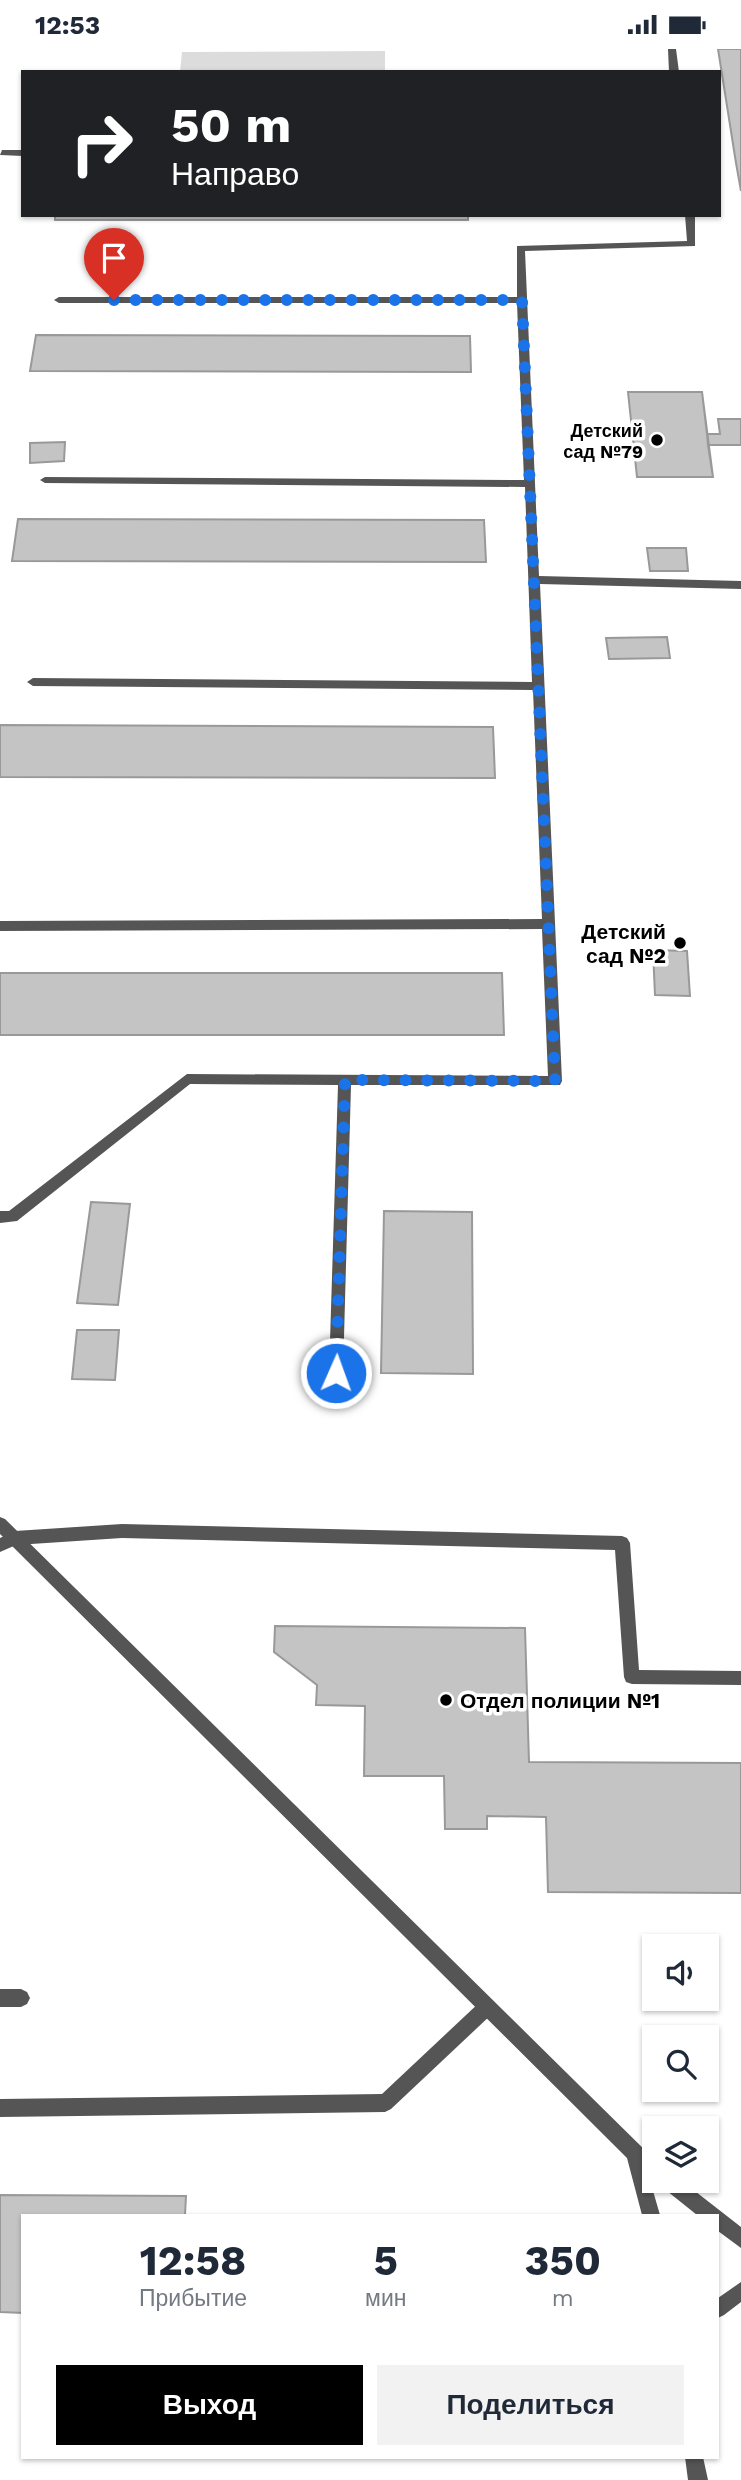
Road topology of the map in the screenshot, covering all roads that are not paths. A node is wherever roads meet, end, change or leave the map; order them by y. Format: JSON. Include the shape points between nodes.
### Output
{"nodes":[{"id":1,"x":672,"y":49,"type":"edge"},
{"id":2,"x":674,"y":70,"type":"edge"},
{"id":3,"x":2,"y":153,"type":"dead end"},
{"id":4,"x":21,"y":153,"type":"edge"},
{"id":5,"x":690,"y":217,"type":"edge"},
{"id":6,"x":59,"y":300,"type":"dead end"},
{"id":7,"x":522,"y":300,"type":"junction"},
{"id":8,"x":45,"y":480,"type":"dead end"},
{"id":9,"x":530,"y":484,"type":"junction"},
{"id":10,"x":534,"y":580,"type":"junction"},
{"id":11,"x":741,"y":585,"type":"edge"},
{"id":12,"x":33,"y":682,"type":"dead end"},
{"id":13,"x":539,"y":686,"type":"junction"},
{"id":14,"x":548,"y":924,"type":"junction"},
{"id":15,"x":0,"y":926,"type":"edge"},
{"id":16,"x":345,"y":1080,"type":"junction"},
{"id":17,"x":0,"y":1217,"type":"edge"},
{"id":18,"x":336,"y":1373,"type":"dead end"},
{"id":19,"x":0,"y":1524,"type":"edge"},
{"id":20,"x":8,"y":1541,"type":"edge"},
{"id":21,"x":741,"y":1678,"type":"edge"},
{"id":22,"x":0,"y":1998,"type":"edge"},
{"id":23,"x":21,"y":1999,"type":"dead end"},
{"id":24,"x":487,"y":2007,"type":"junction"},
{"id":25,"x":0,"y":2108,"type":"edge"},
{"id":26,"x":634,"y":2153,"type":"junction"},
{"id":27,"x":642,"y":2160,"type":"edge"},
{"id":28,"x":683,"y":2193,"type":"edge"},
{"id":29,"x":651,"y":2214,"type":"edge"},
{"id":30,"x":710,"y":2214,"type":"edge"},
{"id":31,"x":719,"y":2221,"type":"edge"},
{"id":32,"x":741,"y":2239,"type":"edge"},
{"id":33,"x":741,"y":2291,"type":"edge"},
{"id":34,"x":719,"y":2308,"type":"edge"},
{"id":35,"x":694,"y":2459,"type":"edge"},
{"id":36,"x":697,"y":2479,"type":"edge"}],
"edges":[{"from":1,"to":2,"type":"street"},
{"from":3,"to":4,"type":"street"},
{"from":5,"to":7,"type":"street","via":[[692,244],[520,248]]},
{"from":6,"to":7,"type":"street"},
{"from":7,"to":9,"type":"street"},
{"from":8,"to":9,"type":"street"},
{"from":9,"to":10,"type":"street"},
{"from":10,"to":11,"type":"street"},
{"from":10,"to":13,"type":"street"},
{"from":12,"to":13,"type":"street"},
{"from":13,"to":14,"type":"street"},
{"from":14,"to":15,"type":"street"},
{"from":14,"to":16,"type":"street","via":[[555,1081]]},
{"from":16,"to":17,"type":"street","via":[[187,1079],[12,1217]]},
{"from":16,"to":18,"type":"street"},
{"from":19,"to":20,"type":"street"},
{"from":20,"to":21,"type":"street","via":[[122,1531],[622,1543],[632,1677]]},
{"from":20,"to":24,"type":"street"},
{"from":22,"to":23,"type":"street"},
{"from":24,"to":25,"type":"street","via":[[386,2103]]},
{"from":24,"to":26,"type":"street"},
{"from":26,"to":27,"type":"street"},
{"from":26,"to":29,"type":"street"},
{"from":28,"to":30,"type":"street"},
{"from":31,"to":32,"type":"street"},
{"from":33,"to":34,"type":"street"},
{"from":35,"to":36,"type":"street"}]}
